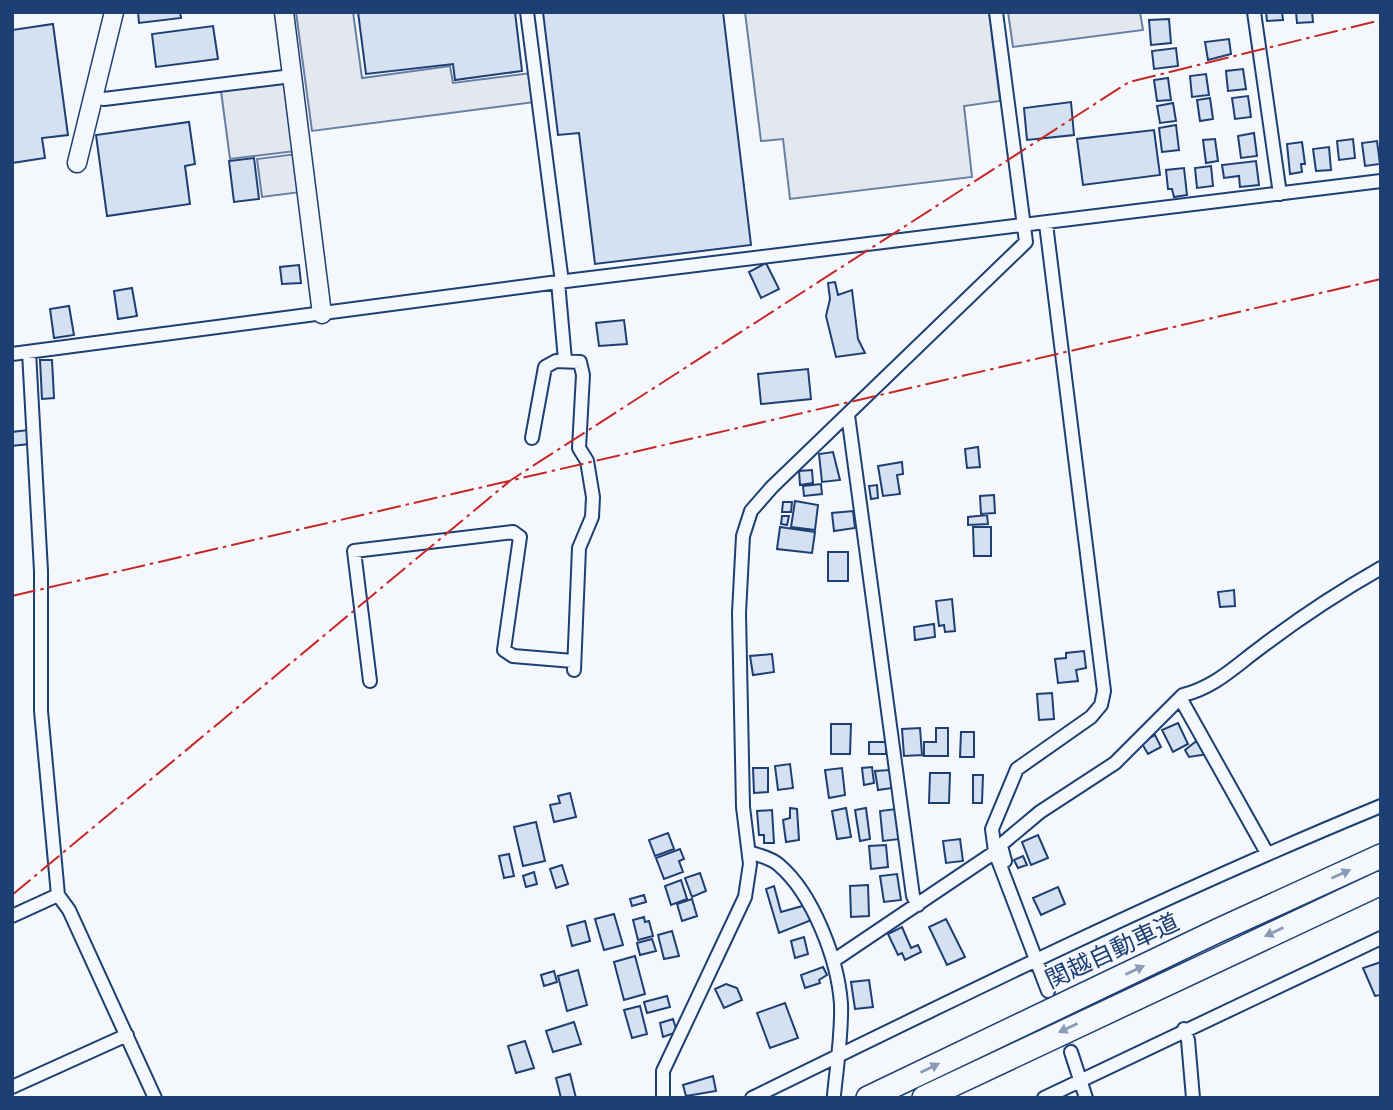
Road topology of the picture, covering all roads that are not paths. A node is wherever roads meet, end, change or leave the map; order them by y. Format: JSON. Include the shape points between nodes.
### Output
{"nodes":[{"id":1,"x":114,"y":12,"type":"edge"},
{"id":2,"x":284,"y":12,"type":"edge"},
{"id":3,"x":527,"y":12,"type":"edge"},
{"id":4,"x":996,"y":12,"type":"edge"},
{"id":5,"x":1254,"y":12,"type":"edge"},
{"id":6,"x":292,"y":76,"type":"junction"},
{"id":7,"x":93,"y":97,"type":"junction"},
{"id":8,"x":77,"y":163,"type":"dead end"},
{"id":9,"x":1381,"y":181,"type":"edge"},
{"id":10,"x":1280,"y":194,"type":"junction"},
{"id":11,"x":1046,"y":224,"type":"junction"},
{"id":12,"x":1023,"y":227,"type":"junction"},
{"id":13,"x":560,"y":282,"type":"junction"},
{"id":14,"x":322,"y":314,"type":"junction"},
{"id":15,"x":29,"y":352,"type":"junction"},
{"id":16,"x":12,"y":354,"type":"edge"},
{"id":17,"x":565,"y":360,"type":"junction"},
{"id":18,"x":848,"y":415,"type":"junction"},
{"id":19,"x":532,"y":438,"type":"dead end"},
{"id":20,"x":1381,"y":568,"type":"edge"},
{"id":21,"x":370,"y":681,"type":"dead end"},
{"id":22,"x":1183,"y":703,"type":"dead end"},
{"id":23,"x":1381,"y":806,"type":"edge"},
{"id":24,"x":750,"y":852,"type":"junction"},
{"id":25,"x":995,"y":852,"type":"junction"},
{"id":26,"x":1267,"y":853,"type":"junction"},
{"id":27,"x":1381,"y":856,"type":"edge"},
{"id":28,"x":1381,"y":883,"type":"edge"},
{"id":29,"x":58,"y":895,"type":"junction"},
{"id":30,"x":918,"y":905,"type":"junction"},
{"id":31,"x":12,"y":916,"type":"edge"},
{"id":32,"x":1381,"y":938,"type":"edge"},
{"id":33,"x":1036,"y":952,"type":"junction"},
{"id":34,"x":833,"y":961,"type":"junction"},
{"id":35,"x":1048,"y":992,"type":"tunnel mouth"},
{"id":36,"x":1184,"y":1029,"type":"junction"},
{"id":37,"x":127,"y":1035,"type":"junction"},
{"id":38,"x":1071,"y":1052,"type":"tunnel mouth"},
{"id":39,"x":838,"y":1056,"type":"junction"},
{"id":40,"x":1081,"y":1079,"type":"junction"},
{"id":41,"x":12,"y":1087,"type":"edge"},
{"id":42,"x":834,"y":1095,"type":"dead end"},
{"id":43,"x":155,"y":1098,"type":"edge"},
{"id":44,"x":663,"y":1098,"type":"edge"},
{"id":45,"x":752,"y":1098,"type":"edge"},
{"id":46,"x":869,"y":1098,"type":"edge"},
{"id":47,"x":924,"y":1098,"type":"edge"},
{"id":48,"x":1044,"y":1098,"type":"edge"},
{"id":49,"x":1086,"y":1098,"type":"edge"},
{"id":50,"x":1193,"y":1098,"type":"edge"}],
"edges":[{"from":1,"to":7,"type":"street"},
{"from":2,"to":6,"type":"street"},
{"from":3,"to":13,"type":"street"},
{"from":4,"to":12,"type":"street"},
{"from":5,"to":10,"type":"street"},
{"from":6,"to":7,"type":"street"},
{"from":6,"to":14,"type":"street"},
{"from":7,"to":8,"type":"street"},
{"from":9,"to":10,"type":"street"},
{"from":10,"to":11,"type":"street"},
{"from":11,"to":12,"type":"street"},
{"from":11,"to":25,"type":"street","via":[[1104,694],[1091,717],[1017,769],[992,829]]},
{"from":12,"to":13,"type":"street"},
{"from":12,"to":18,"type":"street","via":[[1024,245]]},
{"from":13,"to":14,"type":"street"},
{"from":13,"to":17,"type":"street"},
{"from":14,"to":15,"type":"street"},
{"from":15,"to":16,"type":"street"},
{"from":15,"to":29,"type":"street","via":[[41,571],[41,711]]},
{"from":17,"to":19,"type":"street","via":[[545,367]]},
{"from":17,"to":21,"type":"street","via":[[580,362],[583,369],[579,448],[587,461],[593,497],[592,517],[579,548],[573,665],[513,656],[504,650],[520,537],[513,532],[354,551]]},
{"from":18,"to":24,"type":"street","via":[[761,499],[751,511],[743,536],[739,613],[743,807]]},
{"from":18,"to":30,"type":"street","via":[[913,896]]},
{"from":20,"to":33,"type":"street","via":[[1269,641],[1225,677],[1184,695],[1115,763],[1040,812],[1003,843],[1002,854]]},
{"from":22,"to":26,"type":"street"},
{"from":23,"to":26,"type":"street"},
{"from":24,"to":34,"type":"street","via":[[771,860],[787,874],[819,924]]},
{"from":24,"to":44,"type":"street","via":[[744,897],[663,1071]]},
{"from":25,"to":30,"type":"street"},
{"from":25,"to":33,"type":"street"},
{"from":26,"to":33,"type":"street"},
{"from":46,"to":27,"type":"highway","name":"関越自動車道","one_way":true},
{"from":28,"to":47,"type":"highway","name":"関越自動車道","one_way":true},
{"from":29,"to":31,"type":"street"},
{"from":29,"to":37,"type":"street"},
{"from":30,"to":34,"type":"street"},
{"from":32,"to":36,"type":"street"},
{"from":33,"to":35,"type":"street"},
{"from":33,"to":39,"type":"street"},
{"from":34,"to":39,"type":"street","via":[[841,1008]]},
{"from":36,"to":40,"type":"street"},
{"from":36,"to":50,"type":"street"},
{"from":37,"to":41,"type":"street"},
{"from":37,"to":43,"type":"street"},
{"from":38,"to":40,"type":"street"},
{"from":39,"to":42,"type":"street"},
{"from":39,"to":45,"type":"street"},
{"from":40,"to":48,"type":"street"},
{"from":40,"to":49,"type":"street"}]}
